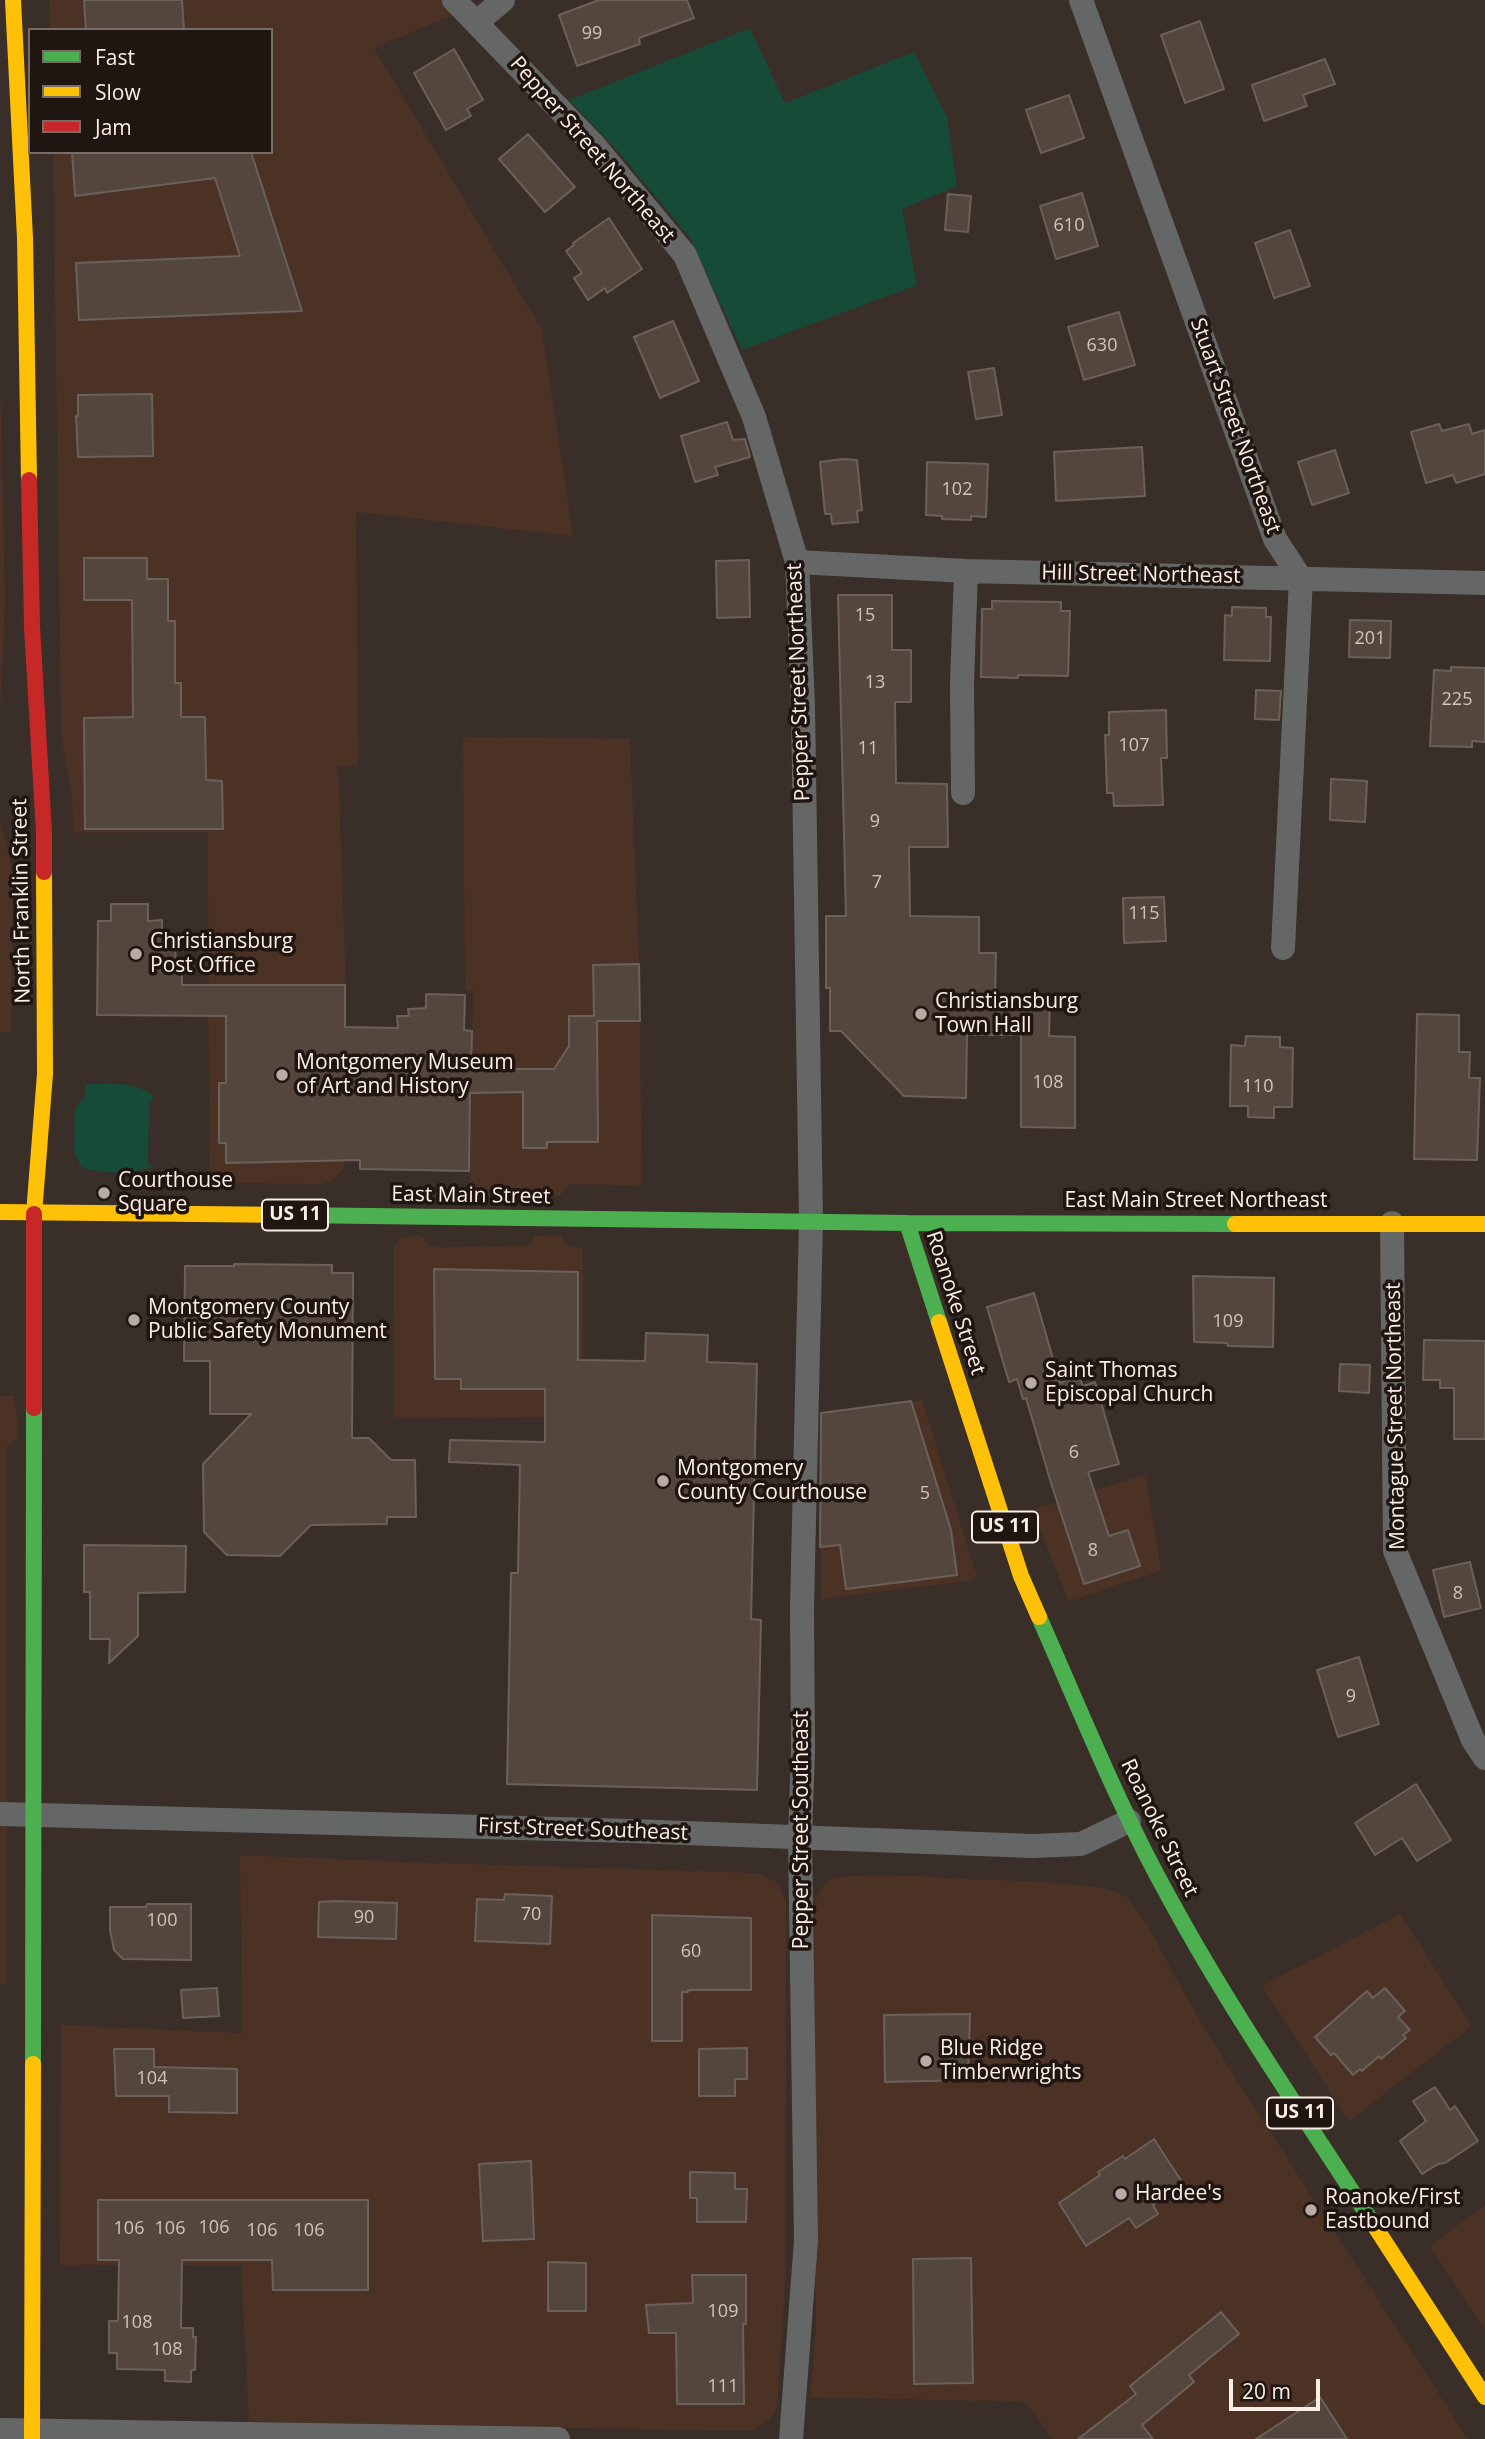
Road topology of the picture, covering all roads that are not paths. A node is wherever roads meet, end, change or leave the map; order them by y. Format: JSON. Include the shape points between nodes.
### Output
{"nodes":[{"id":1,"x":13,"y":0,"type":"edge"},
{"id":2,"x":454,"y":0,"type":"edge"},
{"id":3,"x":503,"y":0,"type":"edge"},
{"id":4,"x":1081,"y":0,"type":"edge"},
{"id":5,"x":477,"y":22,"type":"junction"},
{"id":6,"x":25,"y":261,"type":"junction"},
{"id":7,"x":0,"y":262,"type":"edge"},
{"id":8,"x":797,"y":562,"type":"junction"},
{"id":9,"x":966,"y":571,"type":"junction"},
{"id":10,"x":1301,"y":579,"type":"junction"},
{"id":11,"x":1485,"y":583,"type":"edge"},
{"id":12,"x":963,"y":793,"type":"dead end"},
{"id":13,"x":1283,"y":948,"type":"dead end"},
{"id":14,"x":0,"y":1212,"type":"edge"},
{"id":15,"x":34,"y":1214,"type":"junction"},
{"id":16,"x":811,"y":1221,"type":"junction"},
{"id":17,"x":907,"y":1223,"type":"junction"},
{"id":18,"x":1392,"y":1223,"type":"junction"},
{"id":19,"x":1485,"y":1223,"type":"edge"},
{"id":20,"x":1485,"y":1758,"type":"edge"},
{"id":21,"x":0,"y":1814,"type":"edge"},
{"id":22,"x":32,"y":1814,"type":"junction"},
{"id":23,"x":1129,"y":1821,"type":"junction"},
{"id":24,"x":800,"y":1837,"type":"junction"},
{"id":25,"x":1485,"y":2397,"type":"edge"},
{"id":26,"x":0,"y":2430,"type":"edge"},
{"id":27,"x":32,"y":2435,"type":"edge"},
{"id":28,"x":558,"y":2439,"type":"edge"},
{"id":29,"x":791,"y":2439,"type":"edge"}],
"edges":[{"from":1,"to":6,"type":"main road","name":"North Franklin Street"},
{"from":2,"to":5,"type":"street","name":"Pepper Street Northeast"},
{"from":3,"to":5,"type":"street"},
{"from":4,"to":10,"type":"street","name":"Stuart Street Northeast","via":[[1275,540]]},
{"from":5,"to":8,"type":"street","name":"Pepper Street Northeast","via":[[593,144],[685,255],[754,416]]},
{"from":6,"to":7,"type":"street"},
{"from":6,"to":15,"type":"main road","name":"North Franklin Street","via":[[32,626],[44,833],[46,1074]]},
{"from":8,"to":9,"type":"street","name":"Hill Street Northeast"},
{"from":8,"to":16,"type":"street","name":"Pepper Street Northeast"},
{"from":9,"to":10,"type":"street","name":"Hill Street Northeast"},
{"from":9,"to":12,"type":"street"},
{"from":10,"to":11,"type":"street","name":"Hill Street Northeast"},
{"from":10,"to":13,"type":"street"},
{"from":14,"to":15,"type":"main road","number":"US 11"},
{"from":15,"to":16,"type":"main road","name":"East Main Street","number":"US 11"},
{"from":15,"to":22,"type":"main road","name":"North Franklin Street"},
{"from":16,"to":17,"type":"main road","name":"East Main Street","number":"US 11"},
{"from":16,"to":24,"type":"street","name":"Pepper Street Southeast"},
{"from":17,"to":18,"type":"main road","name":"East Main Street Northeast"},
{"from":17,"to":23,"type":"main road","name":"Roanoke Street","number":"US 11","via":[[1021,1576]]},
{"from":18,"to":19,"type":"main road","name":"East Main Street Northeast"},
{"from":18,"to":20,"type":"street","name":"Montague Street Northeast","via":[[1395,1551]]},
{"from":21,"to":22,"type":"street","name":"First Street Southeast"},
{"from":22,"to":24,"type":"street","name":"First Street Southeast"},
{"from":22,"to":27,"type":"main road","name":"North Franklin Street"},
{"from":23,"to":24,"type":"street","name":"First Street Southeast","via":[[1081,1844]]},
{"from":23,"to":25,"type":"main road","name":"Roanoke Street","number":"US 11","via":[[1234,2009]]},
{"from":24,"to":29,"type":"street","name":"Pepper Street Southeast","via":[[806,2240]]},
{"from":26,"to":27,"type":"street"},
{"from":27,"to":28,"type":"street"}]}
